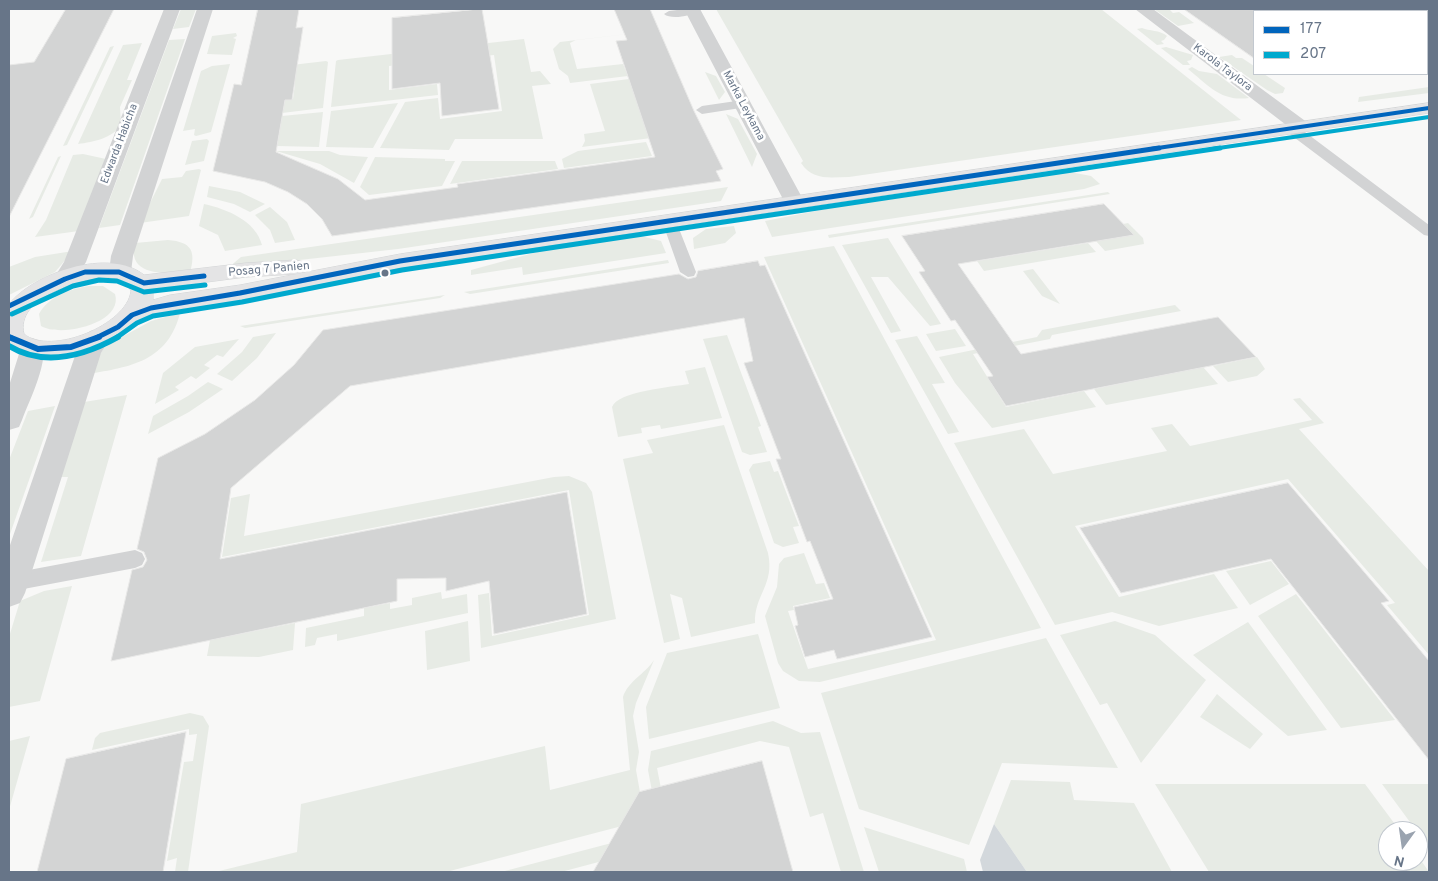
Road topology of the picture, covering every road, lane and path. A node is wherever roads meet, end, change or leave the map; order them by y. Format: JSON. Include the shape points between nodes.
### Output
{"nodes":[{"id":1,"x":172,"y":9,"type":"edge"},
{"id":2,"x":205,"y":9,"type":"edge"},
{"id":3,"x":1143,"y":9,"type":"edge"},
{"id":4,"x":692,"y":10,"type":"edge"},
{"id":5,"x":669,"y":14,"type":"dead end"},
{"id":6,"x":743,"y":104,"type":"junction"},
{"id":7,"x":1429,"y":108,"type":"edge"},
{"id":8,"x":702,"y":110,"type":"dead end"},
{"id":9,"x":1296,"y":128,"type":"junction"},
{"id":10,"x":795,"y":203,"type":"junction"},
{"id":11,"x":669,"y":222,"type":"junction"},
{"id":12,"x":1429,"y":232,"type":"edge"},
{"id":13,"x":400,"y":261,"type":"junction"},
{"id":14,"x":688,"y":272,"type":"dead end"},
{"id":15,"x":129,"y":277,"type":"junction"},
{"id":16,"x":65,"y":278,"type":"junction"},
{"id":17,"x":17,"y":304,"type":"edge"},
{"id":18,"x":132,"y":315,"type":"junction"},
{"id":19,"x":99,"y":337,"type":"junction"},
{"id":20,"x":18,"y":340,"type":"edge"},
{"id":21,"x":9,"y":420,"type":"edge"},
{"id":22,"x":134,"y":559,"type":"dead end"},
{"id":23,"x":11,"y":588,"type":"edge"}],
"edges":[{"from":1,"to":16,"type":"street","name":"Edwarda Habicha"},
{"from":2,"to":15,"type":"street","via":[[122,256]]},
{"from":3,"to":9,"type":"street","name":"Karola Taylora"},
{"from":4,"to":5,"type":"lane"},
{"from":4,"to":6,"type":"street","name":"Marka Leykama"},
{"from":6,"to":8,"type":"lane"},
{"from":6,"to":10,"type":"street","name":"Marka Leykama"},
{"from":7,"to":9,"type":"street","name":"Posag 7 Panien"},
{"from":9,"to":10,"type":"street","name":"Posag 7 Panien"},
{"from":9,"to":12,"type":"lane"},
{"from":10,"to":11,"type":"street","name":"Posag 7 Panien"},
{"from":11,"to":13,"type":"street","name":"Posag 7 Panien"},
{"from":11,"to":14,"type":"lane"},
{"from":13,"to":15,"type":"street","name":"Posag 7 Panien","via":[[246,270],[177,280]]},
{"from":13,"to":18,"type":"street","name":"Posag 7 Panien","via":[[240,293],[170,303]]},
{"from":15,"to":16,"type":"street","name":"Posag 7 Panien","via":[[97,271]]},
{"from":15,"to":18,"type":"street","via":[[142,287],[142,299]]},
{"from":16,"to":17,"type":"street","name":"Posag 7 Panien"},
{"from":17,"to":20,"type":"street","via":[[11,322]]},
{"from":18,"to":19,"type":"street"},
{"from":19,"to":20,"type":"street","via":[[64,348]]},
{"from":19,"to":23,"type":"street","via":[[89,353]]},
{"from":20,"to":21,"type":"street","via":[[31,361]]},
{"from":22,"to":23,"type":"lane"}]}
